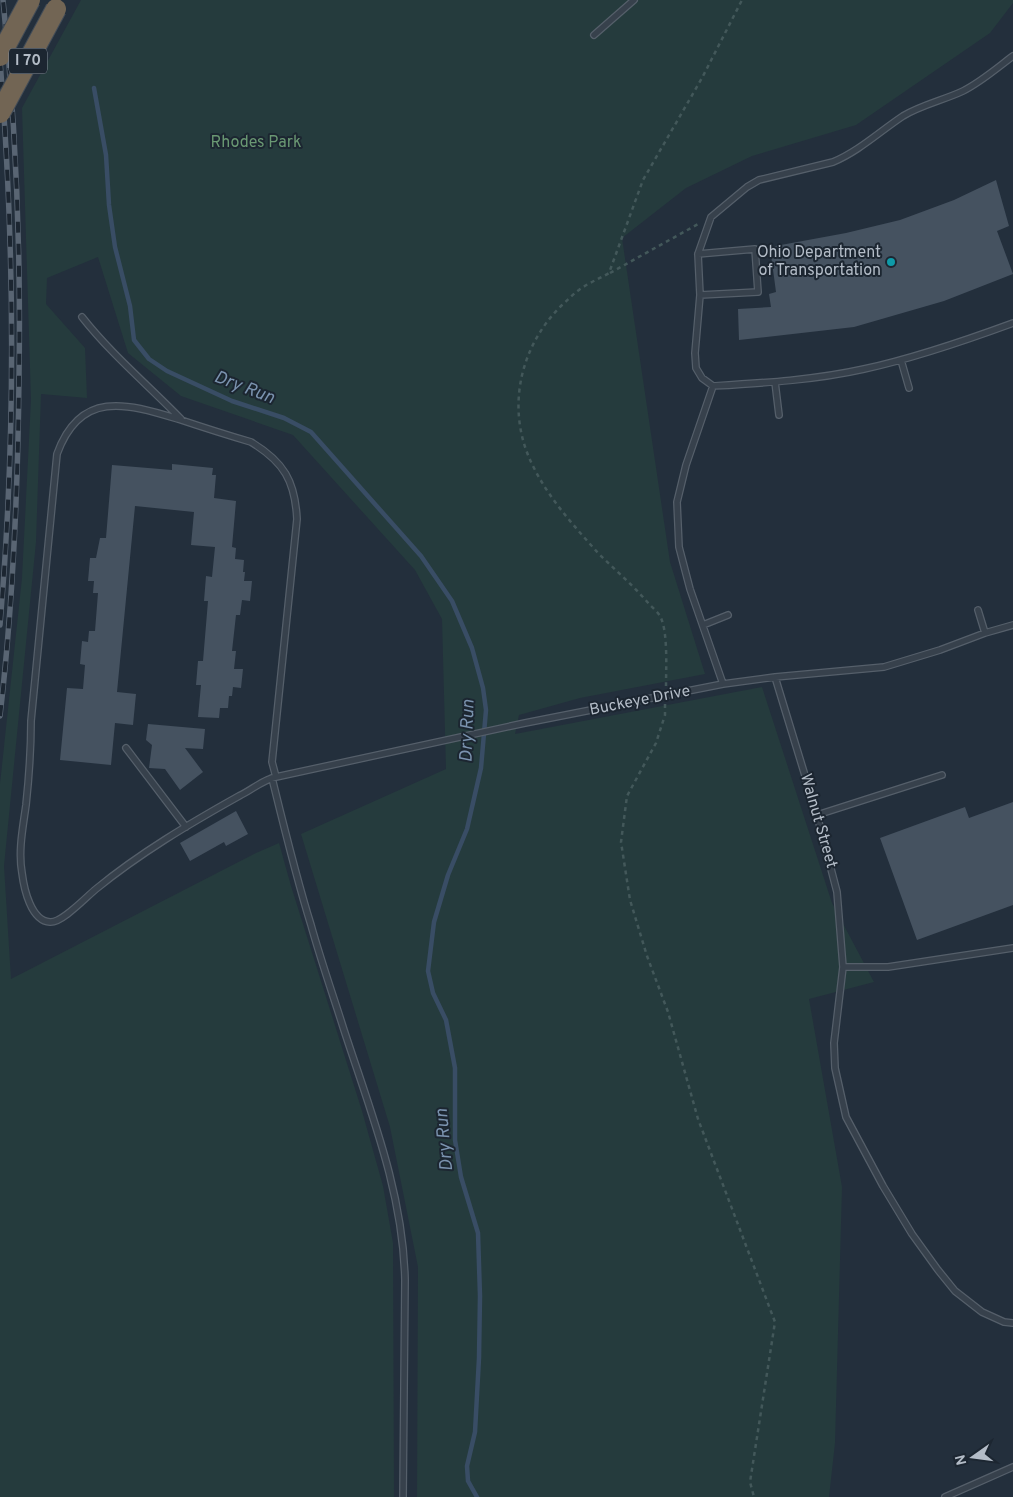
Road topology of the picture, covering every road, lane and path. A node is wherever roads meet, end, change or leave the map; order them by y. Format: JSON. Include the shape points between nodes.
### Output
{"nodes":[{"id":1,"x":30,"y":0,"type":"edge"},
{"id":2,"x":634,"y":0,"type":"edge"},
{"id":3,"x":742,"y":0,"type":"edge"},
{"id":4,"x":56,"y":9,"type":"dead end"},
{"id":5,"x":594,"y":35,"type":"dead end"},
{"id":6,"x":0,"y":56,"type":"edge"},
{"id":7,"x":1013,"y":56,"type":"edge"},
{"id":8,"x":0,"y":113,"type":"edge"},
{"id":9,"x":711,"y":217,"type":"junction"},
{"id":10,"x":698,"y":254,"type":"junction"},
{"id":11,"x":609,"y":273,"type":"junction"},
{"id":12,"x":700,"y":295,"type":"junction"},
{"id":13,"x":82,"y":317,"type":"dead end"},
{"id":14,"x":1013,"y":323,"type":"edge"},
{"id":15,"x":901,"y":360,"type":"junction"},
{"id":16,"x":775,"y":382,"type":"junction"},
{"id":17,"x":713,"y":386,"type":"junction"},
{"id":18,"x":909,"y":388,"type":"dead end"},
{"id":19,"x":779,"y":415,"type":"dead end"},
{"id":20,"x":182,"y":421,"type":"junction"},
{"id":21,"x":978,"y":610,"type":"dead end"},
{"id":22,"x":728,"y":615,"type":"dead end"},
{"id":23,"x":704,"y":625,"type":"junction"},
{"id":24,"x":1013,"y":625,"type":"edge"},
{"id":25,"x":985,"y":634,"type":"junction"},
{"id":26,"x":775,"y":677,"type":"junction"},
{"id":27,"x":722,"y":684,"type":"junction"},
{"id":28,"x":666,"y":696,"type":"junction"},
{"id":29,"x":126,"y":748,"type":"dead end"},
{"id":30,"x":942,"y":775,"type":"dead end"},
{"id":31,"x":271,"y":778,"type":"junction"},
{"id":32,"x":817,"y":816,"type":"junction"},
{"id":33,"x":186,"y":827,"type":"junction"},
{"id":34,"x":1013,"y":948,"type":"edge"},
{"id":35,"x":844,"y":967,"type":"junction"},
{"id":36,"x":1013,"y":1323,"type":"edge"},
{"id":37,"x":1013,"y":1467,"type":"edge"},
{"id":38,"x":403,"y":1497,"type":"edge"},
{"id":39,"x":754,"y":1497,"type":"edge"},
{"id":40,"x":945,"y":1497,"type":"edge"}],
"edges":[{"from":1,"to":6,"type":"highway","number":"I 70","bridge":true},
{"from":2,"to":5,"type":"lane"},
{"from":3,"to":11,"type":"path","via":[[644,180]]},
{"from":4,"to":8,"type":"highway","number":"I 70","bridge":true},
{"from":7,"to":9,"type":"lane","via":[[965,90],[904,116],[843,158],[759,180]]},
{"from":9,"to":10,"type":"lane"},
{"from":9,"to":11,"type":"path"},
{"from":10,"to":12,"type":"lane"},
{"from":10,"to":12,"type":"lane","via":[[755,249],[758,292]]},
{"from":11,"to":28,"type":"path","via":[[578,290],[542,328],[523,371],[519,426],[527,452],[545,487],[594,548],[634,586],[661,618],[665,640]]},
{"from":12,"to":17,"type":"lane","via":[[696,368],[702,378]]},
{"from":13,"to":20,"type":"lane"},
{"from":14,"to":15,"type":"lane"},
{"from":15,"to":16,"type":"lane"},
{"from":15,"to":18,"type":"lane"},
{"from":16,"to":17,"type":"lane"},
{"from":16,"to":19,"type":"lane"},
{"from":17,"to":23,"type":"lane","via":[[677,502],[678,547]]},
{"from":20,"to":31,"type":"lane","via":[[251,442],[267,452],[285,473],[296,498],[297,519]]},
{"from":20,"to":33,"type":"lane","via":[[141,408],[102,407],[85,414],[72,425],[57,454],[20,852],[21,872],[34,913],[42,919],[58,921],[127,864]]},
{"from":21,"to":25,"type":"lane"},
{"from":22,"to":23,"type":"lane"},
{"from":23,"to":27,"type":"lane"},
{"from":24,"to":25,"type":"lane","name":"Buckeye Drive"},
{"from":25,"to":26,"type":"lane","name":"Buckeye Drive","via":[[884,667]]},
{"from":26,"to":27,"type":"lane","name":"Buckeye Drive"},
{"from":26,"to":32,"type":"lane","name":"Walnut Street"},
{"from":27,"to":28,"type":"lane","name":"Buckeye Drive"},
{"from":28,"to":31,"type":"lane","name":"Buckeye Drive"},
{"from":28,"to":39,"type":"path","via":[[656,743],[627,796],[621,842],[630,900],[668,1012],[698,1119],[775,1322],[750,1482]]},
{"from":29,"to":33,"type":"lane"},
{"from":30,"to":32,"type":"lane"},
{"from":31,"to":33,"type":"lane"},
{"from":31,"to":38,"type":"lane","via":[[310,925],[378,1133],[399,1212],[405,1280]]},
{"from":32,"to":35,"type":"lane","name":"Walnut Street","via":[[837,892]]},
{"from":34,"to":35,"type":"lane","via":[[895,967]]},
{"from":35,"to":36,"type":"lane","name":"Walnut Street","via":[[834,1043],[835,1068],[846,1118],[912,1234],[955,1291],[982,1312]]},
{"from":37,"to":40,"type":"lane"}]}
